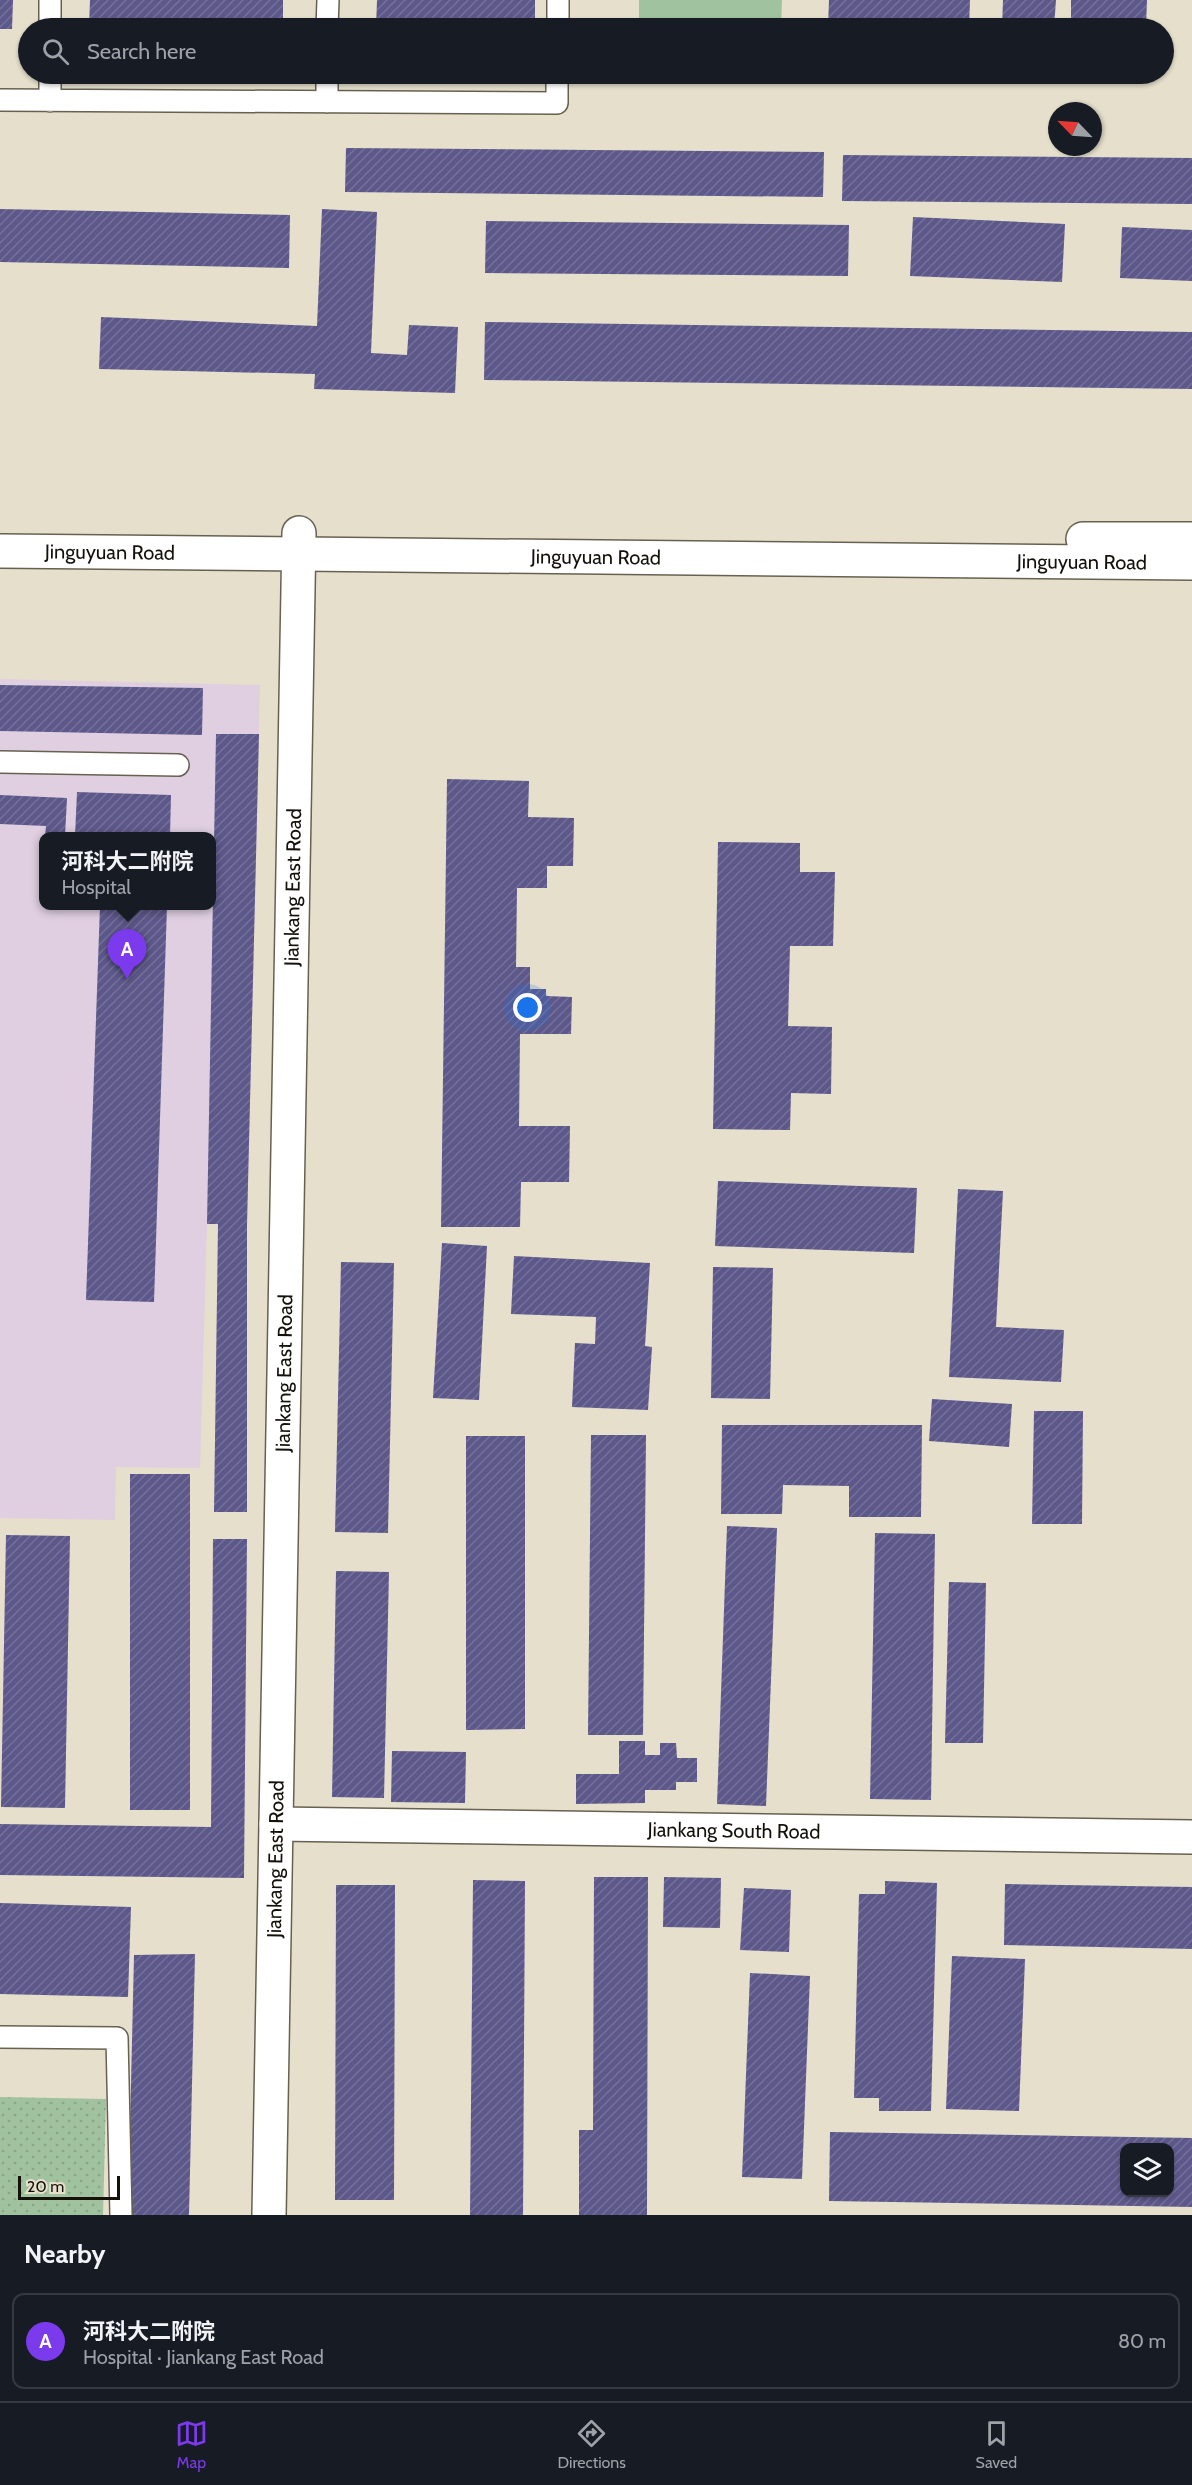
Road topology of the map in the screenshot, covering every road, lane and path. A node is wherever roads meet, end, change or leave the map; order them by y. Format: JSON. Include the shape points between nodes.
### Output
{"nodes":[{"id":1,"x":50,"y":0,"type":"edge"},
{"id":2,"x":328,"y":0,"type":"edge"},
{"id":3,"x":558,"y":0,"type":"edge"},
{"id":4,"x":50,"y":18,"type":"edge"},
{"id":5,"x":327,"y":18,"type":"edge"},
{"id":6,"x":558,"y":18,"type":"edge"},
{"id":7,"x":50,"y":84,"type":"edge"},
{"id":8,"x":327,"y":84,"type":"edge"},
{"id":9,"x":557,"y":84,"type":"edge"},
{"id":10,"x":0,"y":100,"type":"edge"},
{"id":11,"x":50,"y":100,"type":"junction"},
{"id":12,"x":327,"y":102,"type":"junction"},
{"id":13,"x":0,"y":530,"type":"edge"},
{"id":14,"x":1192,"y":539,"type":"edge"},
{"id":15,"x":299,"y":543,"type":"junction"},
{"id":16,"x":0,"y":551,"type":"edge"},
{"id":17,"x":1192,"y":563,"type":"edge"},
{"id":18,"x":0,"y":762,"type":"edge"},
{"id":19,"x":177,"y":765,"type":"dead end"},
{"id":20,"x":276,"y":1824,"type":"junction"},
{"id":21,"x":1192,"y":1837,"type":"edge"},
{"id":22,"x":0,"y":2037,"type":"edge"},
{"id":23,"x":121,"y":2215,"type":"edge"},
{"id":24,"x":269,"y":2215,"type":"edge"}],
"edges":[{"from":1,"to":4,"type":"lane"},
{"from":2,"to":5,"type":"lane"},
{"from":3,"to":6,"type":"lane"},
{"from":7,"to":11,"type":"lane"},
{"from":8,"to":12,"type":"lane"},
{"from":9,"to":12,"type":"lane","via":[[557,103]]},
{"from":10,"to":11,"type":"lane"},
{"from":11,"to":12,"type":"lane"},
{"from":13,"to":15,"type":"street","name":"Jinguyuan Road"},
{"from":14,"to":15,"type":"street","name":"Jinguyuan Road"},
{"from":15,"to":16,"type":"street","name":"Jinguyuan Road"},
{"from":15,"to":17,"type":"street","name":"Jinguyuan Road"},
{"from":15,"to":20,"type":"street","name":"Jiankang East Road"},
{"from":18,"to":19,"type":"lane"},
{"from":20,"to":21,"type":"street","name":"Jiankang South Road"},
{"from":20,"to":24,"type":"street","name":"Jiankang East Road"},
{"from":22,"to":23,"type":"lane","via":[[117,2038]]}]}
